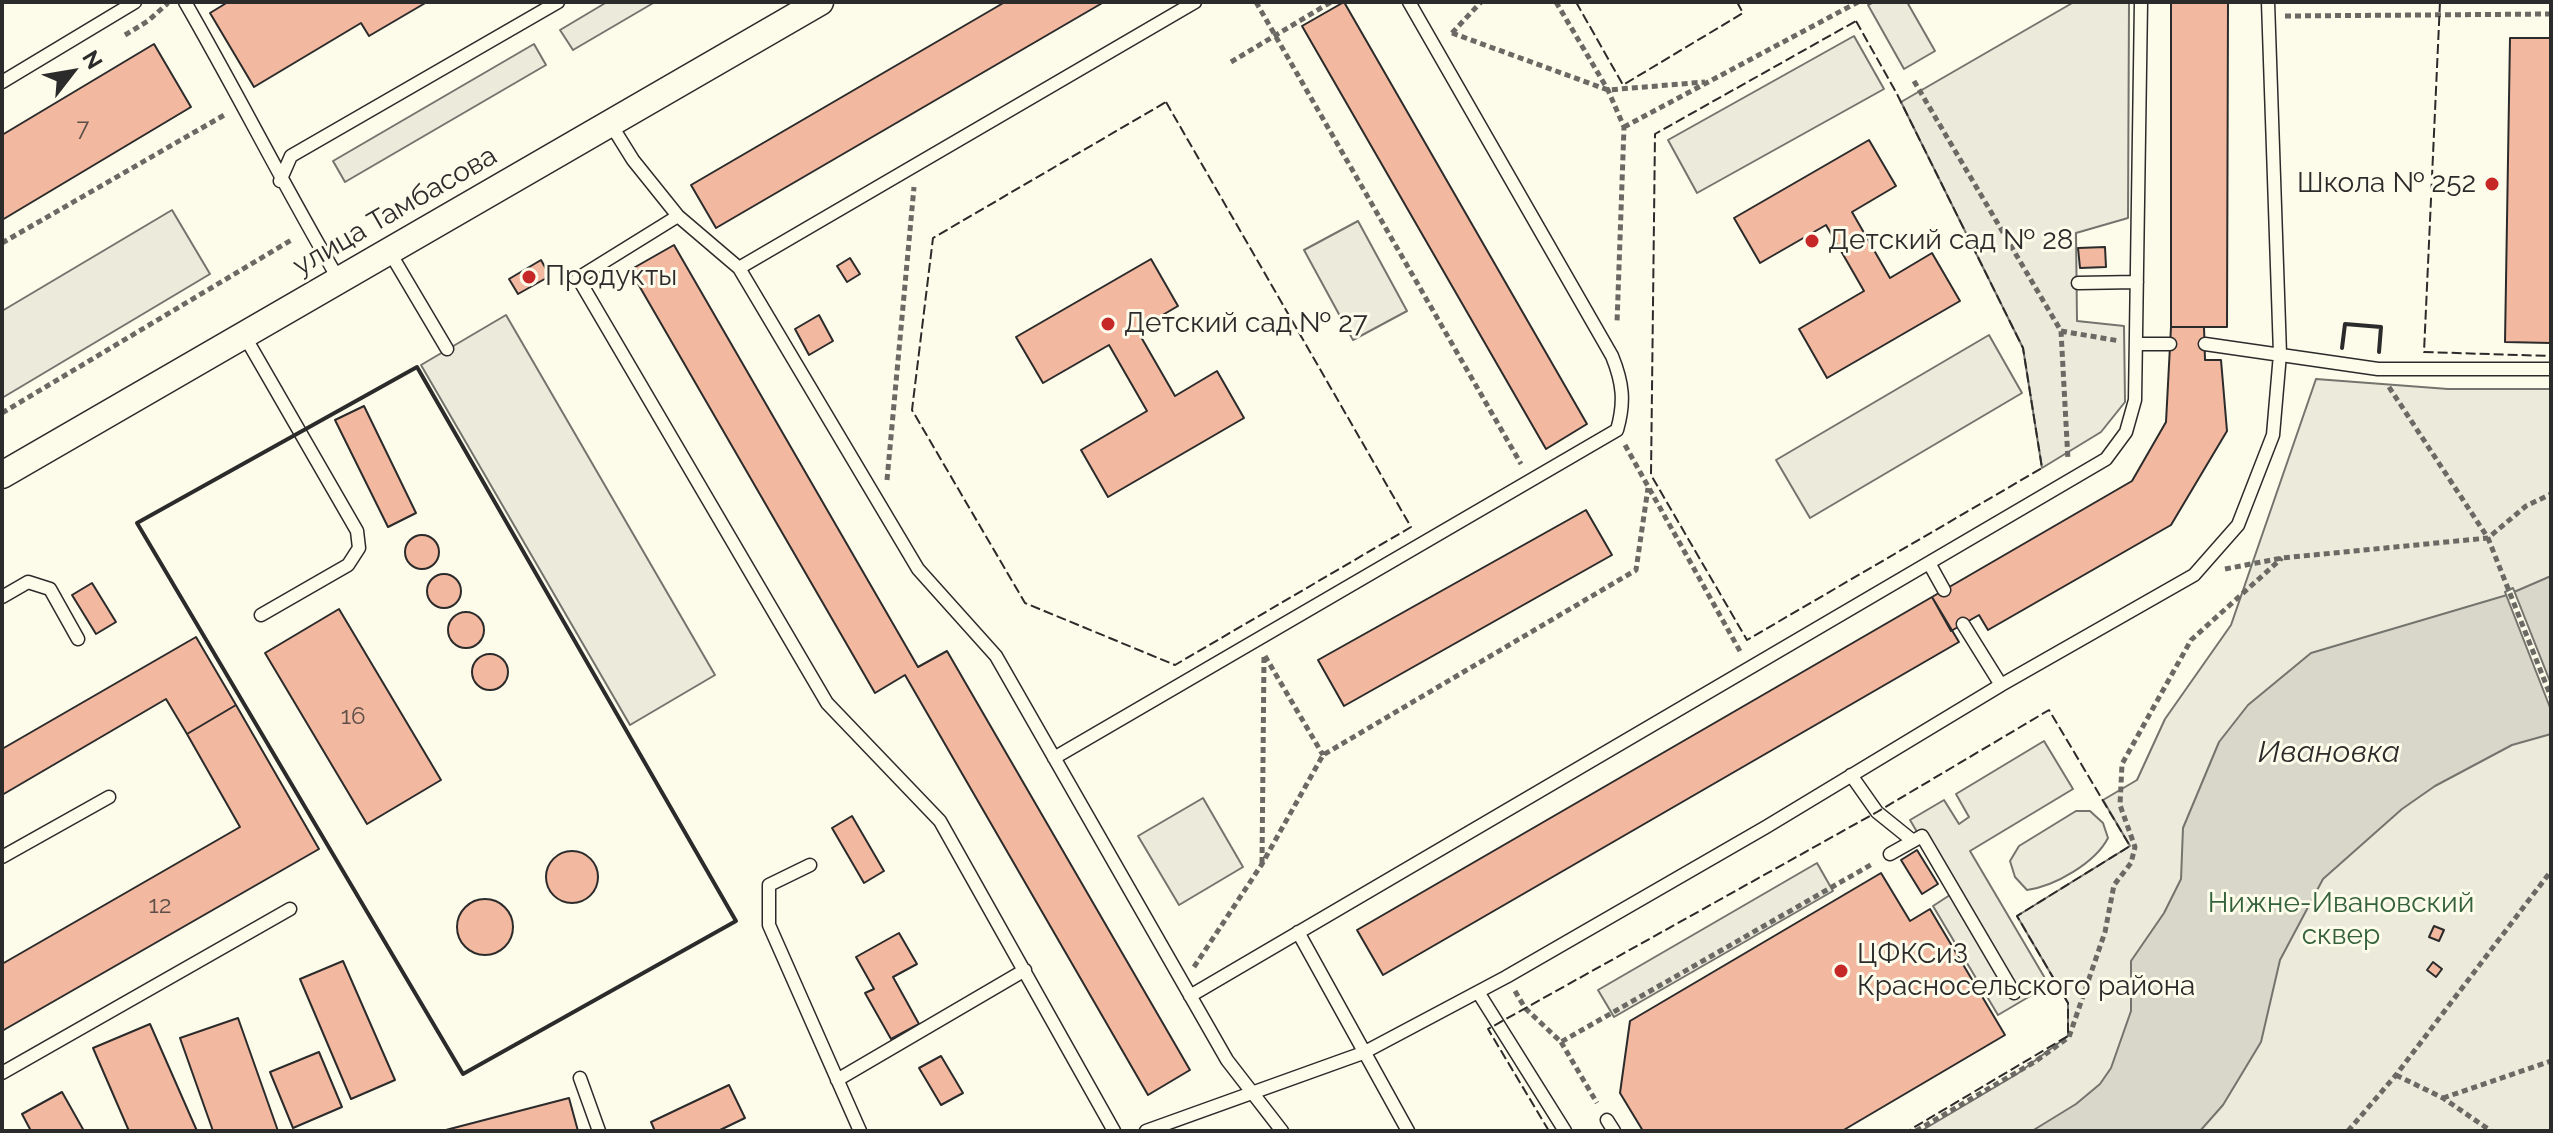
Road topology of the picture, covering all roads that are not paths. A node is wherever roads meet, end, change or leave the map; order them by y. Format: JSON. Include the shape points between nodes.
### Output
{"nodes":[{"id":1,"x":135,"y":2,"type":"edge"},
{"id":2,"x":185,"y":2,"type":"edge"},
{"id":3,"x":558,"y":2,"type":"edge"},
{"id":4,"x":820,"y":2,"type":"edge"},
{"id":5,"x":1195,"y":2,"type":"edge"},
{"id":6,"x":1409,"y":2,"type":"edge"},
{"id":7,"x":2141,"y":2,"type":"edge"},
{"id":8,"x":2268,"y":9,"type":"edge"},
{"id":9,"x":2,"y":82,"type":"edge"},
{"id":10,"x":610,"y":123,"type":"junction"},
{"id":11,"x":280,"y":181,"type":"junction"},
{"id":12,"x":678,"y":216,"type":"junction"},
{"id":13,"x":389,"y":251,"type":"junction"},
{"id":14,"x":739,"y":268,"type":"junction"},
{"id":15,"x":339,"y":280,"type":"junction"},
{"id":16,"x":2137,"y":282,"type":"junction"},
{"id":17,"x":2078,"y":283,"type":"dead end"},
{"id":18,"x":244,"y":335,"type":"junction"},
{"id":19,"x":2137,"y":344,"type":"junction"},
{"id":20,"x":2170,"y":344,"type":"dead end"},
{"id":21,"x":2205,"y":344,"type":"dead end"},
{"id":22,"x":447,"y":349,"type":"dead end"},
{"id":23,"x":2280,"y":354,"type":"junction"},
{"id":24,"x":2551,"y":369,"type":"edge"},
{"id":25,"x":2,"y":475,"type":"edge"},
{"id":26,"x":1929,"y":563,"type":"junction"},
{"id":27,"x":1944,"y":590,"type":"dead end"},
{"id":28,"x":2,"y":597,"type":"edge"},
{"id":29,"x":261,"y":615,"type":"dead end"},
{"id":30,"x":1963,"y":624,"type":"dead end"},
{"id":31,"x":78,"y":639,"type":"dead end"},
{"id":32,"x":2001,"y":685,"type":"junction"},
{"id":33,"x":1054,"y":758,"type":"junction"},
{"id":34,"x":1851,"y":775,"type":"junction"},
{"id":35,"x":109,"y":797,"type":"dead end"},
{"id":36,"x":1913,"y":841,"type":"junction"},
{"id":37,"x":1890,"y":854,"type":"road end"},
{"id":38,"x":2,"y":857,"type":"edge"},
{"id":39,"x":810,"y":865,"type":"dead end"},
{"id":40,"x":290,"y":909,"type":"dead end"},
{"id":41,"x":1298,"y":932,"type":"junction"},
{"id":42,"x":1025,"y":970,"type":"junction"},
{"id":43,"x":1186,"y":990,"type":"junction"},
{"id":44,"x":1478,"y":992,"type":"junction"},
{"id":45,"x":2014,"y":993,"type":"dead end"},
{"id":46,"x":1363,"y":1053,"type":"junction"},
{"id":47,"x":2,"y":1073,"type":"edge"},
{"id":48,"x":580,"y":1078,"type":"dead end"},
{"id":49,"x":837,"y":1080,"type":"junction"},
{"id":50,"x":1252,"y":1092,"type":"junction"},
{"id":51,"x":599,"y":1131,"type":"edge"},
{"id":52,"x":860,"y":1131,"type":"edge"},
{"id":53,"x":1114,"y":1131,"type":"edge"},
{"id":54,"x":1146,"y":1131,"type":"edge"},
{"id":55,"x":1282,"y":1131,"type":"edge"},
{"id":56,"x":1408,"y":1131,"type":"edge"},
{"id":57,"x":1565,"y":1131,"type":"edge"}],
"edges":[{"from":1,"to":9,"type":"lane"},
{"from":2,"to":11,"type":"lane","via":[[244,103]]},
{"from":3,"to":11,"type":"lane","via":[[291,156]]},
{"from":4,"to":10,"type":"street","name":"улица Тамбасова"},
{"from":5,"to":14,"type":"lane"},
{"from":6,"to":33,"type":"lane","via":[[1612,356],[1622,381],[1624,407],[1617,430]]},
{"from":7,"to":16,"type":"lane"},
{"from":8,"to":23,"type":"lane"},
{"from":10,"to":12,"type":"lane"},
{"from":10,"to":13,"type":"street","name":"улица Тамбасова"},
{"from":11,"to":15,"type":"lane"},
{"from":12,"to":14,"type":"lane"},
{"from":12,"to":42,"type":"lane","via":[[578,278],[827,703],[940,821]]},
{"from":13,"to":15,"type":"street","name":"улица Тамбасова"},
{"from":13,"to":22,"type":"lane"},
{"from":14,"to":33,"type":"lane","via":[[918,569],[996,656]]},
{"from":15,"to":18,"type":"street","name":"улица Тамбасова"},
{"from":16,"to":17,"type":"lane"},
{"from":16,"to":19,"type":"lane"},
{"from":18,"to":25,"type":"street","name":"улица Тамбасова"},
{"from":18,"to":29,"type":"lane","via":[[357,531],[359,548],[348,565]]},
{"from":19,"to":20,"type":"lane"},
{"from":19,"to":26,"type":"lane","via":[[2135,400],[2126,432],[2106,459]]},
{"from":21,"to":23,"type":"lane"},
{"from":23,"to":24,"type":"lane","via":[[2378,369]]},
{"from":23,"to":32,"type":"lane","via":[[2273,435],[2238,525],[2194,575]]},
{"from":26,"to":27,"type":"lane"},
{"from":26,"to":41,"type":"lane"},
{"from":28,"to":31,"type":"lane","via":[[28,582],[50,589]]},
{"from":30,"to":32,"type":"lane"},
{"from":32,"to":34,"type":"lane"},
{"from":33,"to":43,"type":"lane"},
{"from":34,"to":36,"type":"lane","via":[[1877,812]]},
{"from":34,"to":44,"type":"lane"},
{"from":35,"to":38,"type":"lane"},
{"from":36,"to":37,"type":"lane"},
{"from":36,"to":45,"type":"lane","via":[[1922,836]]},
{"from":39,"to":49,"type":"lane","via":[[769,885],[769,925]]},
{"from":40,"to":47,"type":"lane"},
{"from":41,"to":43,"type":"lane"},
{"from":41,"to":46,"type":"lane"},
{"from":42,"to":49,"type":"lane"},
{"from":42,"to":53,"type":"lane"},
{"from":43,"to":50,"type":"lane"},
{"from":44,"to":46,"type":"lane"},
{"from":44,"to":57,"type":"lane"},
{"from":46,"to":50,"type":"lane"},
{"from":46,"to":56,"type":"lane"},
{"from":48,"to":51,"type":"lane"},
{"from":49,"to":52,"type":"lane"},
{"from":50,"to":54,"type":"lane"},
{"from":50,"to":55,"type":"lane"}]}
